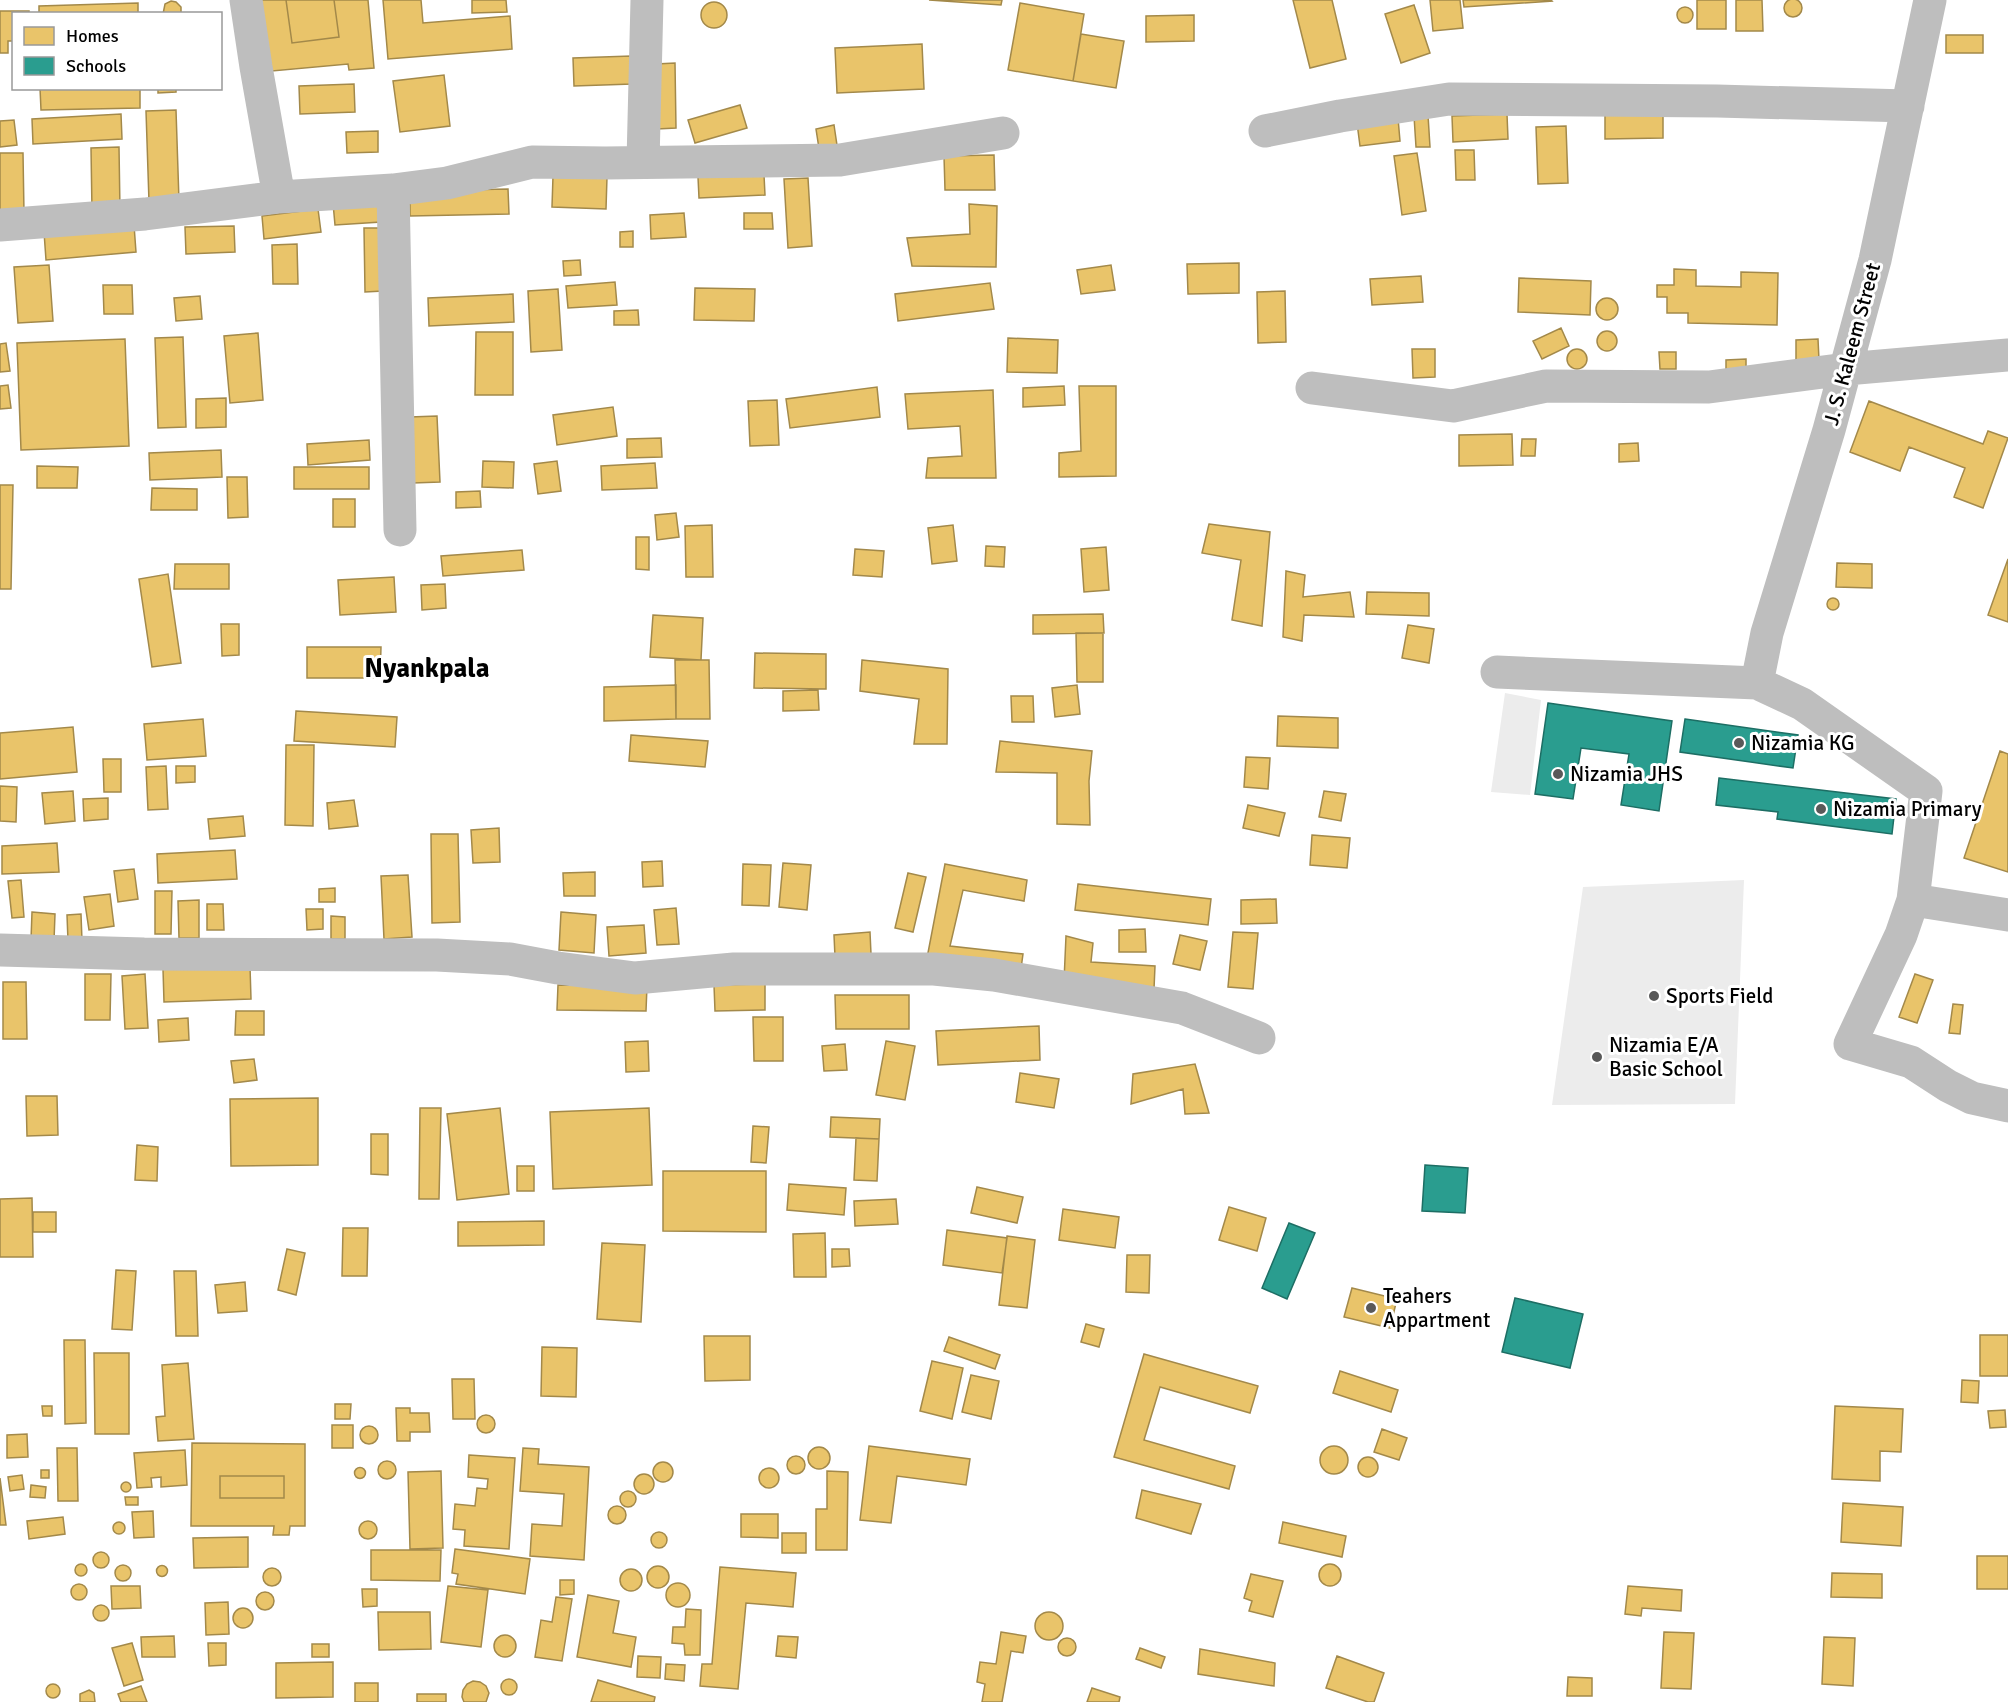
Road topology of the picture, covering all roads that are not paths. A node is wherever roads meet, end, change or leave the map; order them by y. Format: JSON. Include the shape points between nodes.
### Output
{"nodes":[{"id":1,"x":246,"y":0,"type":"edge"},
{"id":2,"x":647,"y":0,"type":"edge"},
{"id":3,"x":1930,"y":0,"type":"edge"},
{"id":4,"x":1908,"y":106,"type":"junction"},
{"id":5,"x":1265,"y":131,"type":"dead end"},
{"id":6,"x":1003,"y":132,"type":"dead end"},
{"id":7,"x":644,"y":162,"type":"junction"},
{"id":8,"x":393,"y":190,"type":"junction"},
{"id":9,"x":279,"y":197,"type":"junction"},
{"id":10,"x":0,"y":225,"type":"edge"},
{"id":11,"x":2008,"y":355,"type":"edge"},
{"id":12,"x":1846,"y":369,"type":"junction"},
{"id":13,"x":1312,"y":388,"type":"dead end"},
{"id":14,"x":400,"y":530,"type":"dead end"},
{"id":15,"x":1497,"y":672,"type":"dead end"},
{"id":16,"x":1757,"y":683,"type":"junction"},
{"id":17,"x":1913,"y":900,"type":"junction"},
{"id":18,"x":2008,"y":915,"type":"edge"},
{"id":19,"x":0,"y":950,"type":"edge"},
{"id":20,"x":1259,"y":1038,"type":"dead end"},
{"id":21,"x":2008,"y":1106,"type":"edge"}],
"edges":[{"from":1,"to":9,"type":"street"},
{"from":2,"to":7,"type":"street"},
{"from":3,"to":4,"type":"street","name":"J. S. Kaleem Street"},
{"from":4,"to":5,"type":"street","via":[[1449,99]]},
{"from":4,"to":12,"type":"street","name":"J. S. Kaleem Street","via":[[1875,260]]},
{"from":6,"to":7,"type":"street","via":[[840,160]]},
{"from":7,"to":8,"type":"street","via":[[532,162],[447,183]]},
{"from":8,"to":9,"type":"street"},
{"from":8,"to":14,"type":"street"},
{"from":9,"to":10,"type":"street","via":[[145,214]]},
{"from":11,"to":12,"type":"street"},
{"from":12,"to":13,"type":"street","via":[[1709,387],[1546,386],[1453,406]]},
{"from":12,"to":16,"type":"street","name":"J. S. Kaleem Street","via":[[1767,633]]},
{"from":15,"to":16,"type":"street"},
{"from":16,"to":17,"type":"street","via":[[1802,704],[1926,791]]},
{"from":17,"to":18,"type":"street"},
{"from":17,"to":21,"type":"street","via":[[1850,1044],[1911,1062],[1972,1098]]},
{"from":19,"to":20,"type":"street","via":[[447,956],[510,959],[635,978],[734,969],[934,969],[994,975],[1182,1008]]}]}
